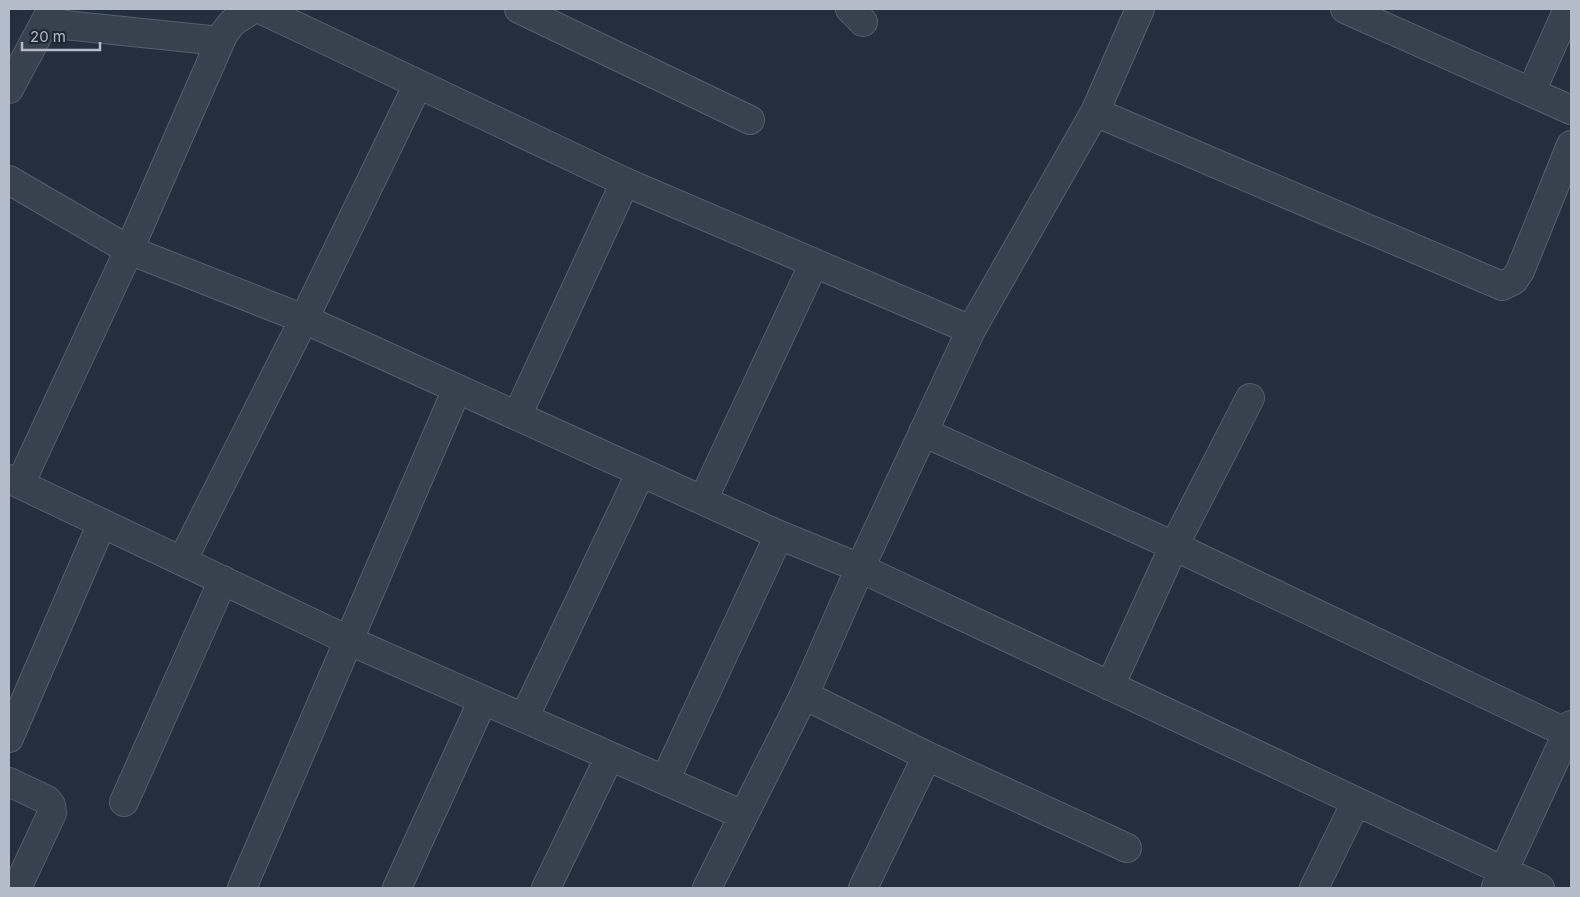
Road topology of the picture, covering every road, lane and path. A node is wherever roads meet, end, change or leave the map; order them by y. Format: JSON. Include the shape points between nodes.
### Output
{"nodes":[{"id":1,"x":253,"y":9,"type":"edge"},
{"id":2,"x":260,"y":9,"type":"edge"},
{"id":3,"x":518,"y":9,"type":"edge"},
{"id":4,"x":1140,"y":9,"type":"edge"},
{"id":5,"x":1345,"y":9,"type":"edge"},
{"id":6,"x":1568,"y":9,"type":"edge"},
{"id":7,"x":48,"y":16,"type":"edge"},
{"id":8,"x":220,"y":41,"type":"junction"},
{"id":9,"x":418,"y":84,"type":"junction"},
{"id":10,"x":9,"y":89,"type":"edge"},
{"id":11,"x":1531,"y":92,"type":"junction"},
{"id":12,"x":1571,"y":110,"type":"edge"},
{"id":13,"x":1095,"y":112,"type":"junction"},
{"id":14,"x":750,"y":120,"type":"dead end"},
{"id":15,"x":1571,"y":144,"type":"edge"},
{"id":16,"x":9,"y":180,"type":"edge"},
{"id":17,"x":625,"y":182,"type":"junction"},
{"id":18,"x":129,"y":250,"type":"junction"},
{"id":19,"x":814,"y":263,"type":"junction"},
{"id":20,"x":304,"y":319,"type":"junction"},
{"id":21,"x":971,"y":330,"type":"junction"},
{"id":22,"x":457,"y":389,"type":"junction"},
{"id":23,"x":1250,"y":398,"type":"dead end"},
{"id":24,"x":518,"y":416,"type":"junction"},
{"id":25,"x":923,"y":432,"type":"junction"},
{"id":26,"x":641,"y":472,"type":"junction"},
{"id":27,"x":14,"y":482,"type":"edge"},
{"id":28,"x":703,"y":500,"type":"junction"},
{"id":29,"x":102,"y":523,"type":"junction"},
{"id":30,"x":779,"y":535,"type":"junction"},
{"id":31,"x":1174,"y":546,"type":"junction"},
{"id":32,"x":182,"y":560,"type":"junction"},
{"id":33,"x":860,"y":568,"type":"junction"},
{"id":34,"x":223,"y":580,"type":"junction"},
{"id":35,"x":350,"y":641,"type":"junction"},
{"id":36,"x":1110,"y":686,"type":"junction"},
{"id":37,"x":804,"y":695,"type":"junction"},
{"id":38,"x":483,"y":700,"type":"junction"},
{"id":39,"x":524,"y":718,"type":"junction"},
{"id":40,"x":1569,"y":729,"type":"edge"},
{"id":41,"x":9,"y":738,"type":"edge"},
{"id":42,"x":610,"y":756,"type":"junction"},
{"id":43,"x":927,"y":756,"type":"junction"},
{"id":44,"x":665,"y":780,"type":"junction"},
{"id":45,"x":9,"y":782,"type":"edge"},
{"id":46,"x":124,"y":802,"type":"dead end"},
{"id":47,"x":1356,"y":802,"type":"junction"},
{"id":48,"x":743,"y":815,"type":"junction"},
{"id":49,"x":1127,"y":848,"type":"dead end"},
{"id":50,"x":1499,"y":880,"type":"edge"},
{"id":51,"x":17,"y":888,"type":"edge"},
{"id":52,"x":242,"y":888,"type":"edge"},
{"id":53,"x":397,"y":888,"type":"edge"},
{"id":54,"x":546,"y":888,"type":"edge"},
{"id":55,"x":707,"y":888,"type":"edge"},
{"id":56,"x":863,"y":888,"type":"edge"},
{"id":57,"x":1314,"y":888,"type":"edge"},
{"id":58,"x":1540,"y":888,"type":"edge"}],
"edges":[{"from":1,"to":8,"type":"street","via":[[233,22]]},
{"from":2,"to":9,"type":"street"},
{"from":3,"to":14,"type":"street"},
{"from":4,"to":13,"type":"street"},
{"from":5,"to":11,"type":"street"},
{"from":6,"to":11,"type":"street"},
{"from":7,"to":8,"type":"street"},
{"from":7,"to":10,"type":"street"},
{"from":8,"to":18,"type":"street"},
{"from":9,"to":17,"type":"street"},
{"from":9,"to":20,"type":"street"},
{"from":11,"to":12,"type":"street"},
{"from":13,"to":15,"type":"street","via":[[1502,286],[1514,280],[1520,271]]},
{"from":13,"to":21,"type":"street"},
{"from":16,"to":18,"type":"street"},
{"from":17,"to":19,"type":"street"},
{"from":17,"to":24,"type":"street"},
{"from":18,"to":20,"type":"street"},
{"from":18,"to":27,"type":"street"},
{"from":19,"to":21,"type":"street"},
{"from":19,"to":28,"type":"street"},
{"from":20,"to":22,"type":"street"},
{"from":20,"to":32,"type":"street"},
{"from":21,"to":25,"type":"street"},
{"from":22,"to":24,"type":"street"},
{"from":22,"to":35,"type":"street"},
{"from":23,"to":31,"type":"street"},
{"from":24,"to":26,"type":"street"},
{"from":25,"to":31,"type":"street"},
{"from":25,"to":33,"type":"street"},
{"from":26,"to":28,"type":"street"},
{"from":26,"to":39,"type":"street"},
{"from":27,"to":29,"type":"street"},
{"from":28,"to":30,"type":"street"},
{"from":29,"to":32,"type":"street"},
{"from":29,"to":41,"type":"street"},
{"from":30,"to":33,"type":"street"},
{"from":30,"to":44,"type":"street"},
{"from":31,"to":36,"type":"street"},
{"from":31,"to":40,"type":"street"},
{"from":32,"to":34,"type":"street"},
{"from":33,"to":36,"type":"street"},
{"from":33,"to":37,"type":"street"},
{"from":34,"to":35,"type":"street"},
{"from":34,"to":46,"type":"street"},
{"from":35,"to":38,"type":"street"},
{"from":35,"to":52,"type":"street"},
{"from":36,"to":47,"type":"street"},
{"from":37,"to":43,"type":"street"},
{"from":37,"to":48,"type":"street"},
{"from":38,"to":39,"type":"street"},
{"from":38,"to":53,"type":"street"},
{"from":39,"to":42,"type":"street"},
{"from":40,"to":50,"type":"street"},
{"from":42,"to":44,"type":"street"},
{"from":42,"to":54,"type":"street"},
{"from":43,"to":49,"type":"street"},
{"from":43,"to":56,"type":"street"},
{"from":44,"to":48,"type":"street"},
{"from":45,"to":51,"type":"street","via":[[47,800],[52,813]]},
{"from":47,"to":50,"type":"street"},
{"from":47,"to":57,"type":"street"},
{"from":48,"to":55,"type":"street"},
{"from":50,"to":58,"type":"street"}]}
